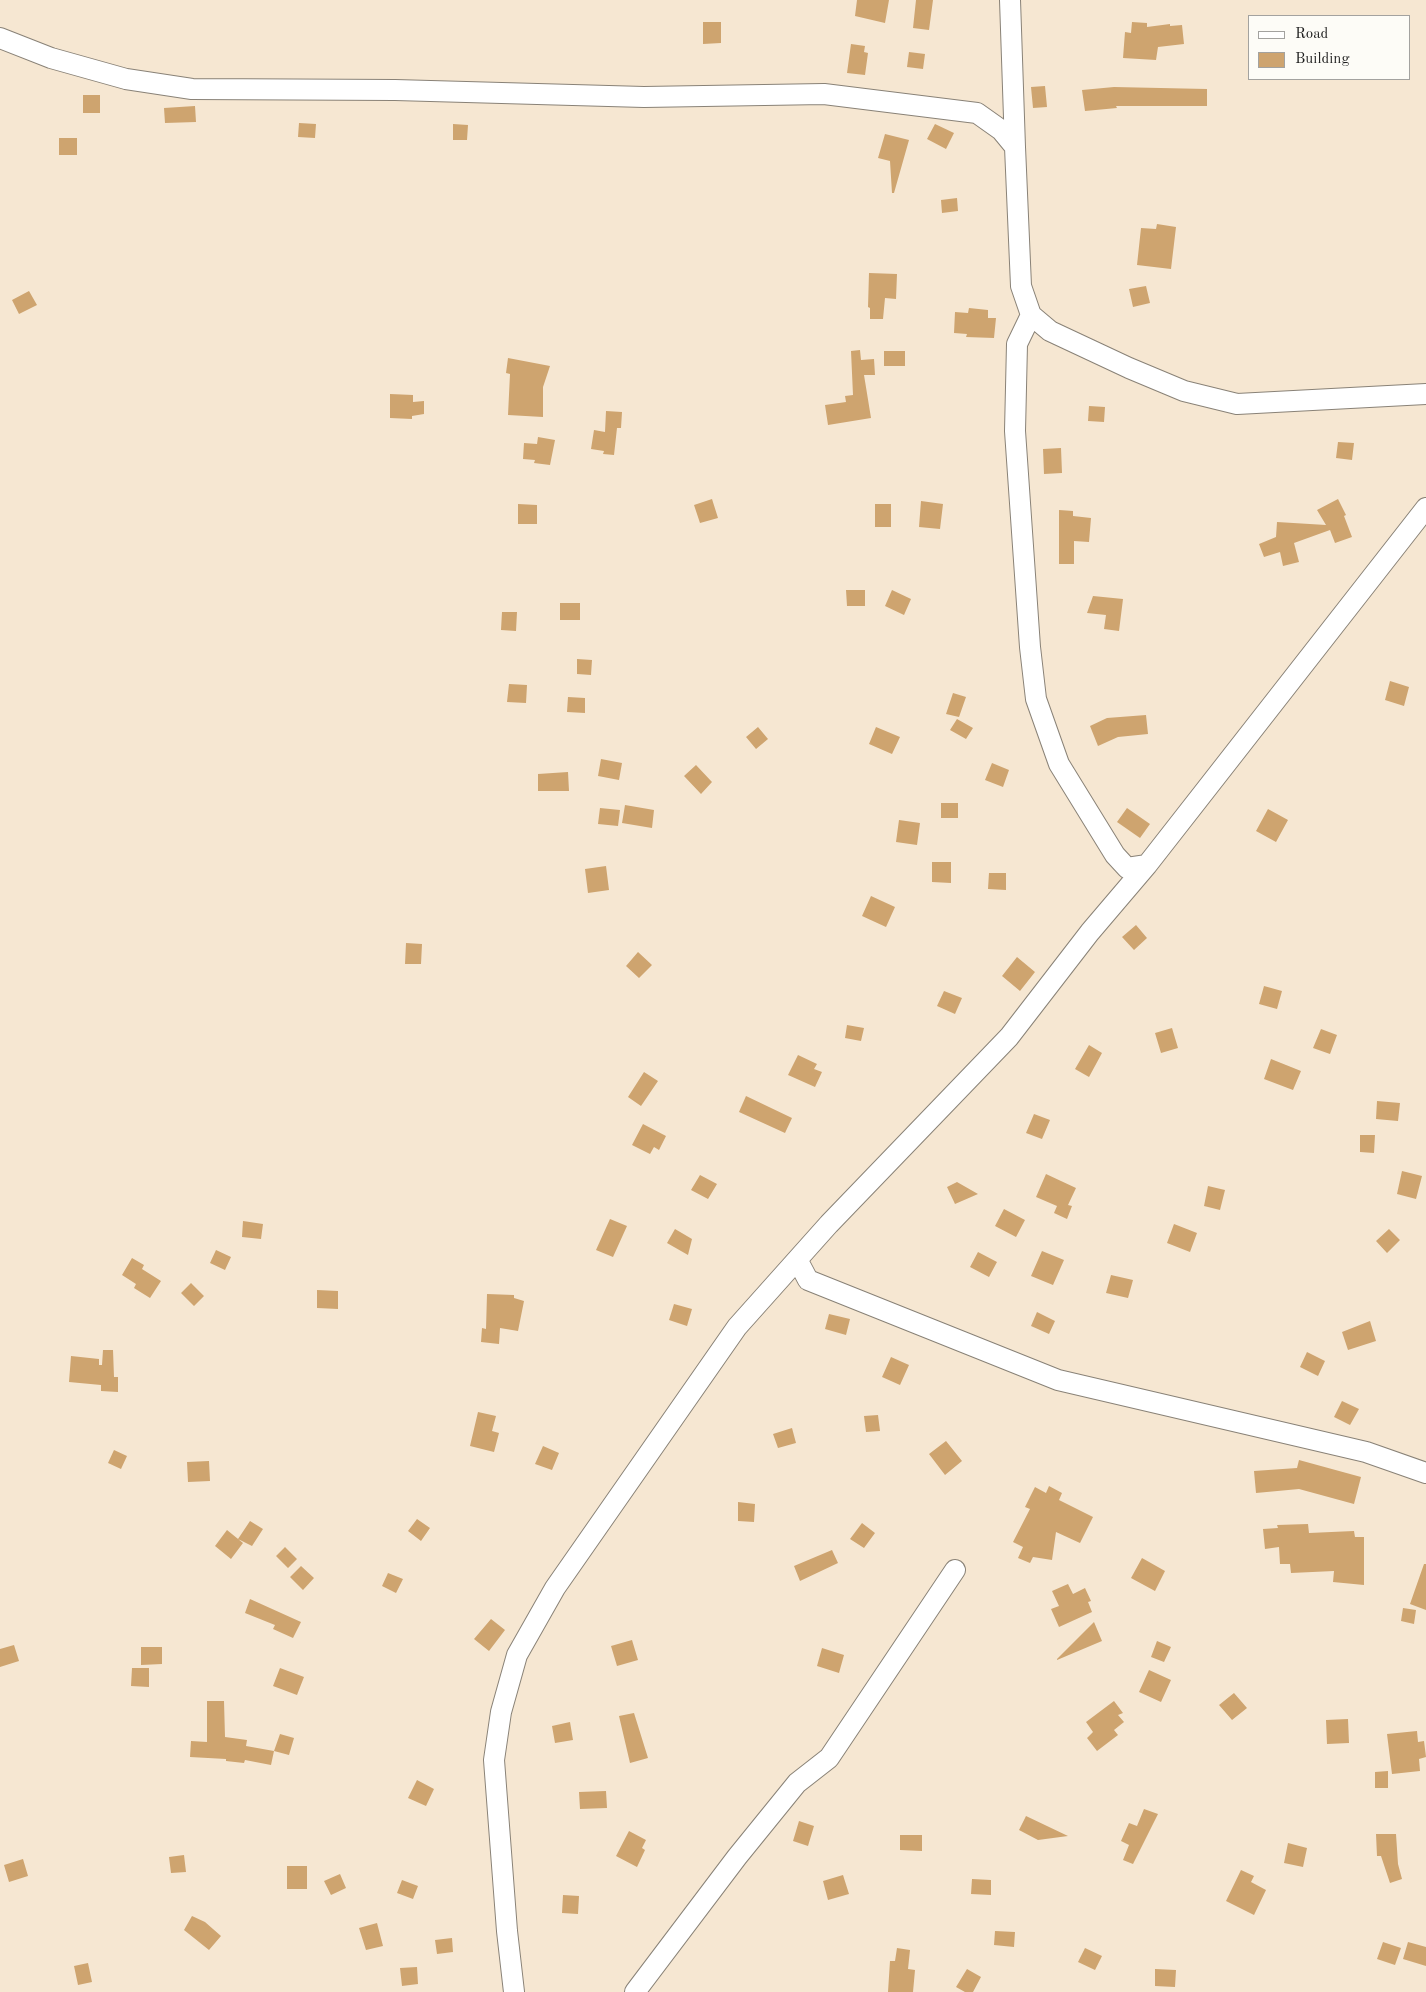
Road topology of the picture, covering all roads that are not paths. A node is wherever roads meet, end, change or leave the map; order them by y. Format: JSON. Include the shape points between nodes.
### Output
{"nodes":[{"id":1,"x":1010,"y":0,"type":"edge"},
{"id":2,"x":0,"y":38,"type":"edge"},
{"id":3,"x":1015,"y":147,"type":"junction"},
{"id":4,"x":1031,"y":315,"type":"junction"},
{"id":5,"x":1426,"y":394,"type":"edge"},
{"id":6,"x":1426,"y":508,"type":"edge"},
{"id":7,"x":1147,"y":865,"type":"junction"},
{"id":8,"x":798,"y":1261,"type":"junction"},
{"id":9,"x":1426,"y":1473,"type":"edge"},
{"id":10,"x":955,"y":1570,"type":"dead end"},
{"id":11,"x":514,"y":1992,"type":"edge"},
{"id":12,"x":635,"y":1992,"type":"edge"}],
"edges":[{"from":1,"to":3,"type":"street"},
{"from":2,"to":3,"type":"street","via":[[51,58],[126,79],[192,89],[395,90],[644,97],[824,94],[977,113],[1001,130]]},
{"from":3,"to":4,"type":"street","via":[[1021,286]]},
{"from":4,"to":5,"type":"street","via":[[1050,331],[1129,368],[1184,391],[1237,404]]},
{"from":4,"to":7,"type":"street","via":[[1017,344],[1016,432],[1036,699],[1059,764],[1116,855],[1127,868]]},
{"from":6,"to":7,"type":"street"},
{"from":7,"to":8,"type":"street","via":[[1090,932],[1009,1037],[829,1224]]},
{"from":8,"to":9,"type":"street","via":[[808,1280],[1058,1380],[1366,1452]]},
{"from":8,"to":11,"type":"street","via":[[737,1327],[677,1411],[555,1588],[517,1655],[501,1712],[494,1760]]},
{"from":10,"to":12,"type":"street","via":[[829,1758],[797,1783]]}]}
